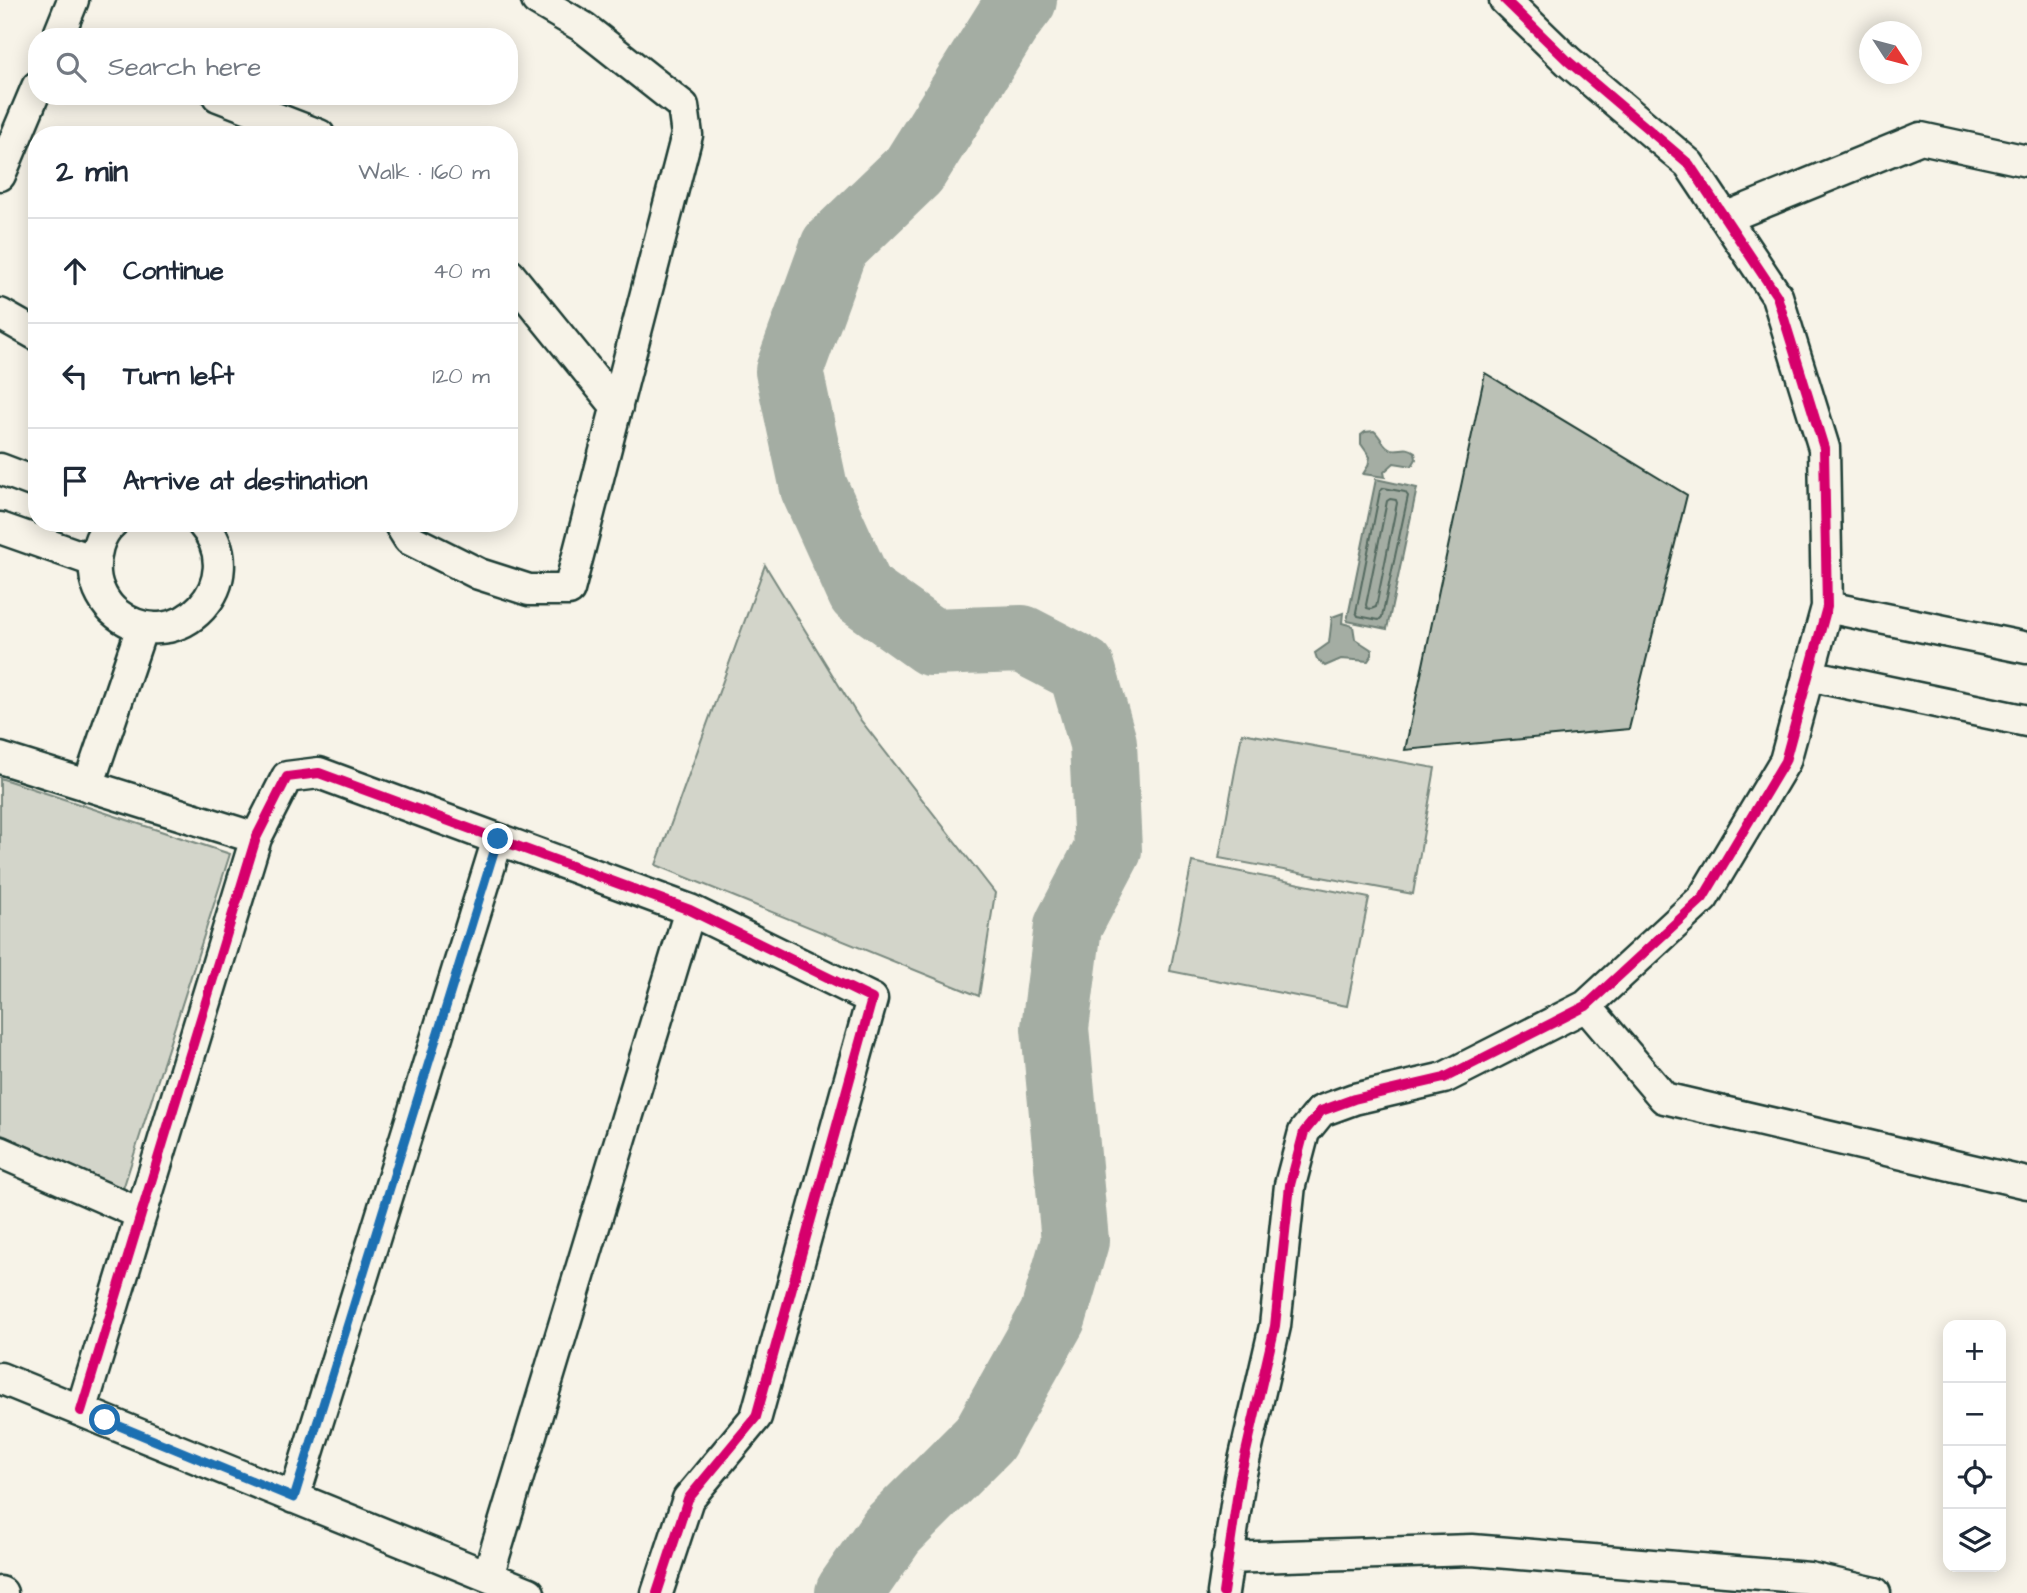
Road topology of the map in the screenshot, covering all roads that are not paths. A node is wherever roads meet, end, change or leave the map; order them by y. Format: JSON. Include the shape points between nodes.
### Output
{"nodes":[{"id":1,"x":73,"y":0,"type":"edge"},
{"id":2,"x":537,"y":0,"type":"edge"},
{"id":3,"x":1505,"y":0,"type":"edge"},
{"id":4,"x":63,"y":28,"type":"edge"},
{"id":5,"x":29,"y":105,"type":"edge"},
{"id":6,"x":241,"y":105,"type":"edge"},
{"id":7,"x":296,"y":126,"type":"edge"},
{"id":8,"x":2027,"y":160,"type":"edge"},
{"id":9,"x":0,"y":175,"type":"edge"},
{"id":10,"x":1725,"y":218,"type":"junction"},
{"id":11,"x":518,"y":285,"type":"edge"},
{"id":12,"x":0,"y":314,"type":"edge"},
{"id":13,"x":28,"y":330,"type":"edge"},
{"id":14,"x":617,"y":407,"type":"junction"},
{"id":15,"x":0,"y":469,"type":"edge"},
{"id":16,"x":28,"y":480,"type":"edge"},
{"id":17,"x":0,"y":528,"type":"edge"},
{"id":18,"x":106,"y":532,"type":"edge"},
{"id":19,"x":210,"y":532,"type":"edge"},
{"id":20,"x":405,"y":532,"type":"edge"},
{"id":21,"x":94,"y":561,"type":"junction"},
{"id":22,"x":1827,"y":607,"type":"junction"},
{"id":23,"x":142,"y":627,"type":"junction"},
{"id":24,"x":2027,"y":648,"type":"edge"},
{"id":25,"x":1808,"y":675,"type":"junction"},
{"id":26,"x":2027,"y":721,"type":"edge"},
{"id":27,"x":0,"y":758,"type":"edge"},
{"id":28,"x":88,"y":786,"type":"junction"},
{"id":29,"x":256,"y":838,"type":"junction"},
{"id":30,"x":498,"y":839,"type":"junction"},
{"id":31,"x":690,"y":910,"type":"junction"},
{"id":32,"x":1586,"y":1006,"type":"junction"},
{"id":33,"x":0,"y":1152,"type":"edge"},
{"id":34,"x":2027,"y":1183,"type":"edge"},
{"id":35,"x":141,"y":1213,"type":"junction"},
{"id":36,"x":0,"y":1378,"type":"edge"},
{"id":37,"x":81,"y":1411,"type":"junction"},
{"id":38,"x":294,"y":1498,"type":"junction"},
{"id":39,"x":1227,"y":1558,"type":"junction"},
{"id":40,"x":488,"y":1576,"type":"junction"},
{"id":41,"x":529,"y":1593,"type":"edge"},
{"id":42,"x":657,"y":1593,"type":"edge"},
{"id":43,"x":1223,"y":1593,"type":"edge"},
{"id":44,"x":1875,"y":1593,"type":"edge"}],
"edges":[{"from":1,"to":4,"type":"street"},
{"from":2,"to":14,"type":"street","via":[[583,27],[683,106],[687,135]]},
{"from":3,"to":10,"type":"street","via":[[1568,61],[1689,164]]},
{"from":5,"to":9,"type":"street"},
{"from":6,"to":7,"type":"street"},
{"from":8,"to":10,"type":"street","via":[[1921,138]]},
{"from":10,"to":22,"type":"street","via":[[1777,296],[1824,448]]},
{"from":11,"to":14,"type":"street"},
{"from":12,"to":13,"type":"street"},
{"from":14,"to":20,"type":"street","via":[[569,590],[529,590],[479,573],[409,539]]},
{"from":15,"to":16,"type":"street"},
{"from":17,"to":21,"type":"street"},
{"from":18,"to":21,"type":"street"},
{"from":19,"to":23,"type":"street","via":[[219,573],[201,611],[163,628]]},
{"from":21,"to":23,"type":"street","via":[[95,578],[107,603],[126,621]]},
{"from":22,"to":24,"type":"street"},
{"from":22,"to":25,"type":"street"},
{"from":23,"to":28,"type":"street"},
{"from":25,"to":26,"type":"street"},
{"from":25,"to":32,"type":"street","via":[[1785,761],[1703,898]]},
{"from":27,"to":28,"type":"street"},
{"from":28,"to":29,"type":"street"},
{"from":29,"to":30,"type":"street","via":[[287,777],[319,773]]},
{"from":29,"to":35,"type":"street"},
{"from":30,"to":31,"type":"street"},
{"from":30,"to":38,"type":"street"},
{"from":31,"to":40,"type":"street"},
{"from":31,"to":42,"type":"street","via":[[872,999],[756,1417],[688,1499]]},
{"from":32,"to":34,"type":"street","via":[[1664,1098]]},
{"from":32,"to":39,"type":"street","via":[[1444,1079],[1321,1111],[1304,1132],[1290,1185],[1275,1326]]},
{"from":33,"to":35,"type":"street"},
{"from":35,"to":37,"type":"street"},
{"from":36,"to":37,"type":"street"},
{"from":37,"to":38,"type":"street"},
{"from":38,"to":40,"type":"street"},
{"from":39,"to":43,"type":"street"},
{"from":39,"to":44,"type":"street","via":[[1472,1550],[1809,1578]]},
{"from":40,"to":41,"type":"street"}]}
